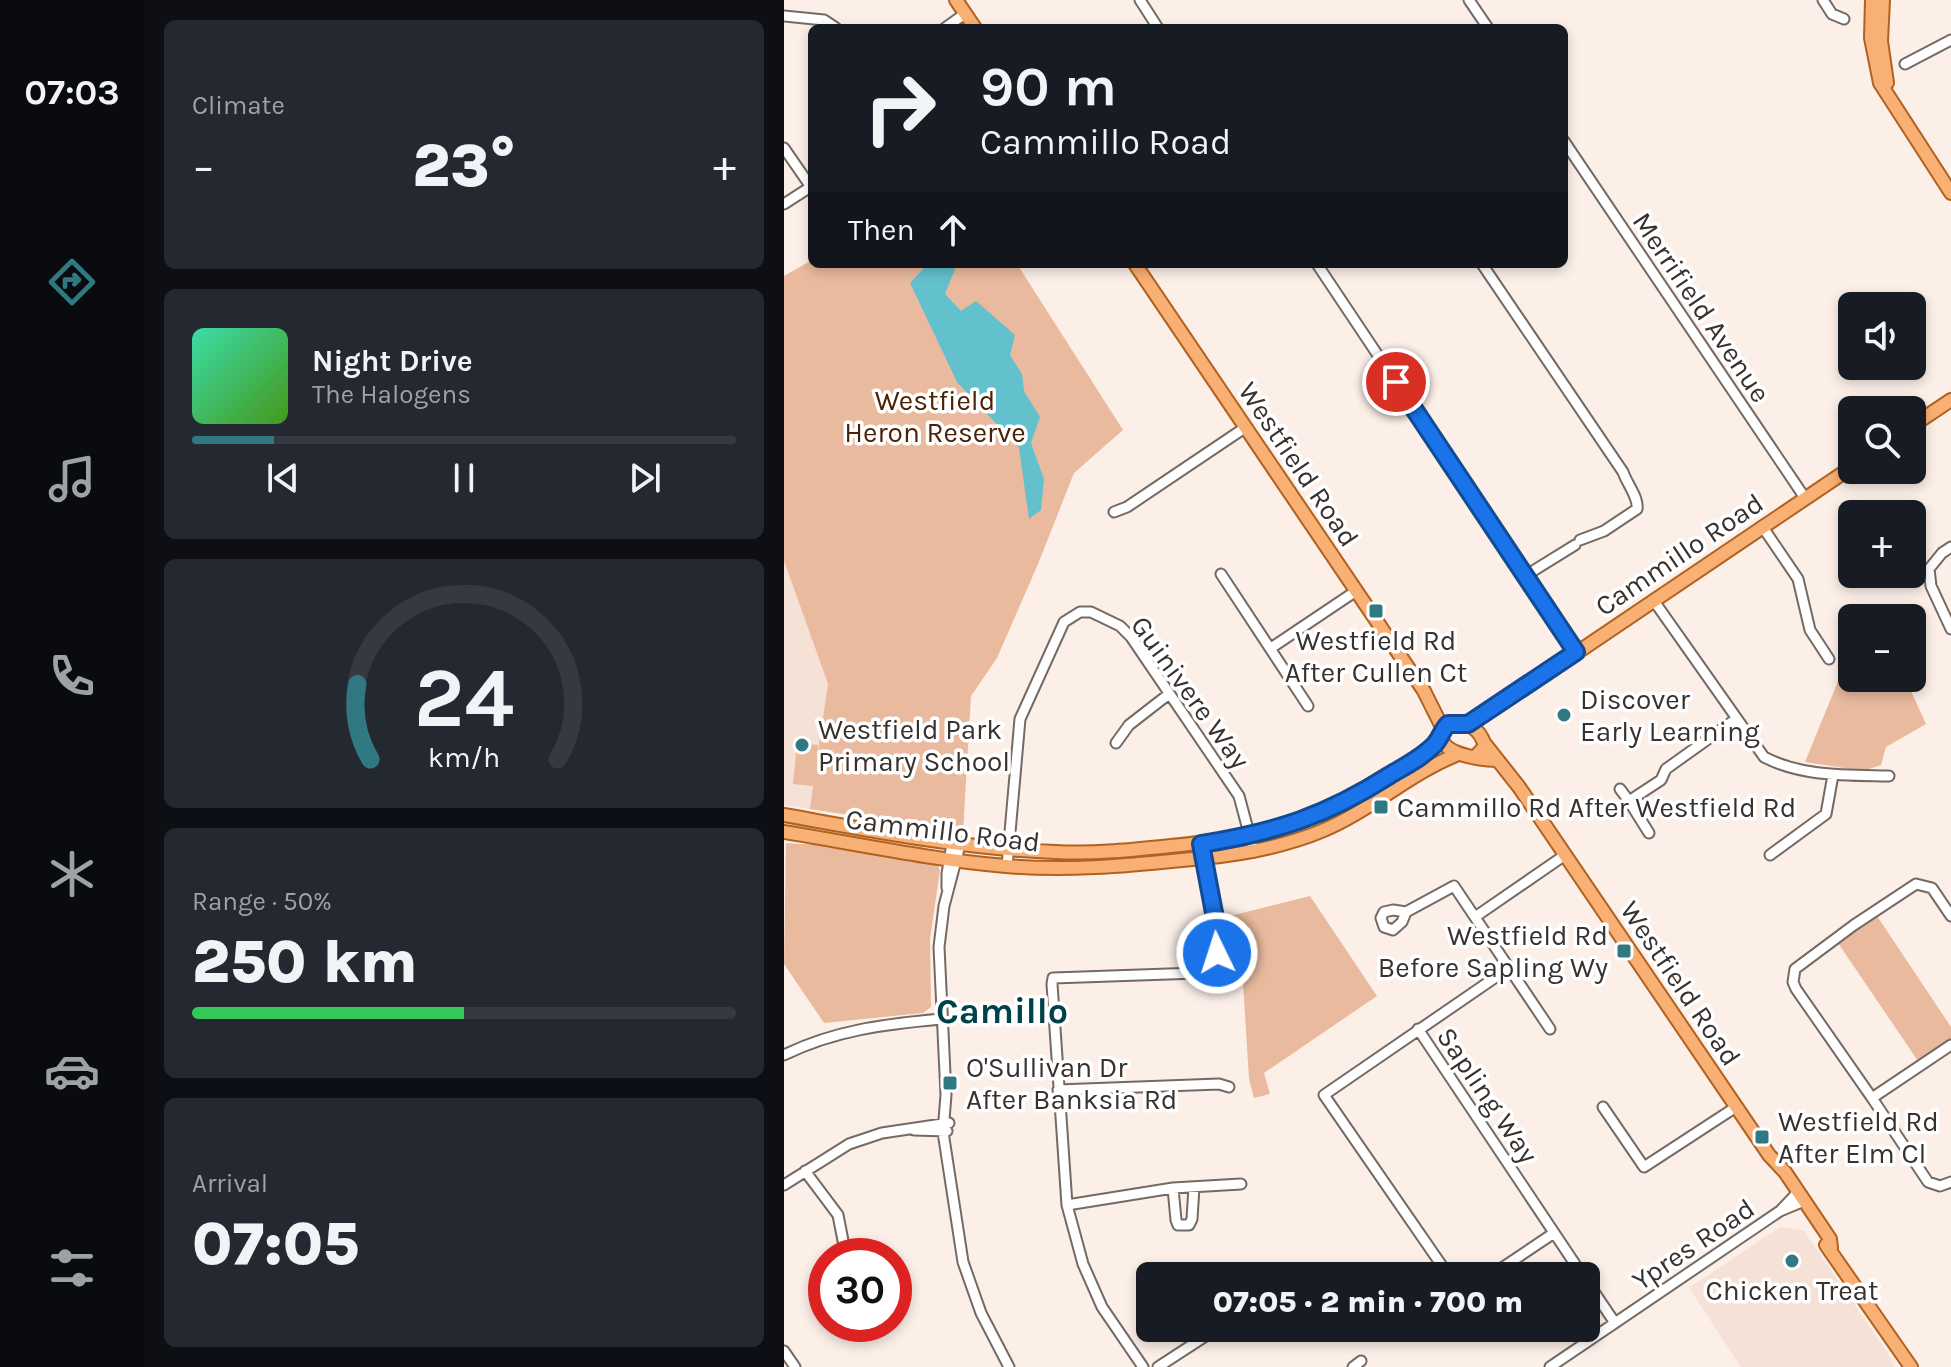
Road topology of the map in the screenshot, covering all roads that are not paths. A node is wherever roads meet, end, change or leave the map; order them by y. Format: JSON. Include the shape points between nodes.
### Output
{"nodes":[{"id":1,"x":956,"y":0,"type":"edge"},
{"id":2,"x":1140,"y":0,"type":"edge"},
{"id":3,"x":1469,"y":0,"type":"edge"},
{"id":4,"x":1823,"y":0,"type":"edge"},
{"id":5,"x":1872,"y":0,"type":"edge"},
{"id":6,"x":1883,"y":0,"type":"edge"},
{"id":7,"x":966,"y":13,"type":"junction"},
{"id":8,"x":784,"y":16,"type":"edge"},
{"id":9,"x":1844,"y":19,"type":"dead end"},
{"id":10,"x":830,"y":24,"type":"edge"},
{"id":11,"x":951,"y":24,"type":"edge"},
{"id":12,"x":973,"y":24,"type":"edge"},
{"id":13,"x":1155,"y":24,"type":"edge"},
{"id":14,"x":1485,"y":24,"type":"edge"},
{"id":15,"x":1951,"y":40,"type":"edge"},
{"id":16,"x":1905,"y":64,"type":"dead end"},
{"id":17,"x":1893,"y":106,"type":"junction"},
{"id":18,"x":1568,"y":147,"type":"edge"},
{"id":19,"x":784,"y":148,"type":"edge"},
{"id":20,"x":808,"y":183,"type":"edge"},
{"id":21,"x":808,"y":189,"type":"edge"},
{"id":22,"x":1951,"y":193,"type":"edge"},
{"id":23,"x":784,"y":204,"type":"edge"},
{"id":24,"x":1138,"y":268,"type":"edge"},
{"id":25,"x":1320,"y":268,"type":"edge"},
{"id":26,"x":1485,"y":268,"type":"edge"},
{"id":27,"x":1951,"y":400,"type":"edge"},
{"id":28,"x":1926,"y":417,"type":"edge"},
{"id":29,"x":1246,"y":427,"type":"junction"},
{"id":30,"x":1838,"y":476,"type":"edge"},
{"id":31,"x":1805,"y":498,"type":"junction"},
{"id":32,"x":1114,"y":512,"type":"dead end"},
{"id":33,"x":1762,"y":526,"type":"junction"},
{"id":34,"x":1951,"y":547,"type":"edge"},
{"id":35,"x":1221,"y":574,"type":"dead end"},
{"id":36,"x":1525,"y":576,"type":"junction"},
{"id":37,"x":1356,"y":591,"type":"junction"},
{"id":38,"x":1654,"y":601,"type":"junction"},
{"id":39,"x":1951,"y":629,"type":"edge"},
{"id":40,"x":1271,"y":648,"type":"junction"},
{"id":41,"x":1576,"y":652,"type":"junction"},
{"id":42,"x":1829,"y":659,"type":"dead end"},
{"id":43,"x":1169,"y":694,"type":"junction"},
{"id":44,"x":1308,"y":706,"type":"dead end"},
{"id":45,"x":1495,"y":708,"type":"junction"},
{"id":46,"x":1736,"y":719,"type":"junction"},
{"id":47,"x":1468,"y":724,"type":"junction"},
{"id":48,"x":1446,"y":729,"type":"junction"},
{"id":49,"x":1482,"y":738,"type":"junction"},
{"id":50,"x":1116,"y":743,"type":"dead end"},
{"id":51,"x":1456,"y":755,"type":"junction"},
{"id":52,"x":1476,"y":756,"type":"junction"},
{"id":53,"x":1496,"y":760,"type":"junction"},
{"id":54,"x":1833,"y":775,"type":"junction"},
{"id":55,"x":1889,"y":776,"type":"dead end"},
{"id":56,"x":1620,"y":789,"type":"dead end"},
{"id":57,"x":1629,"y":801,"type":"junction"},
{"id":58,"x":784,"y":815,"type":"edge"},
{"id":59,"x":784,"y":832,"type":"edge"},
{"id":60,"x":1649,"y":833,"type":"dead end"},
{"id":61,"x":1250,"y":836,"type":"junction"},
{"id":62,"x":956,"y":844,"type":"junction"},
{"id":63,"x":1201,"y":844,"type":"junction"},
{"id":64,"x":1008,"y":849,"type":"junction"},
{"id":65,"x":1254,"y":852,"type":"junction"},
{"id":66,"x":1565,"y":855,"type":"junction"},
{"id":67,"x":1770,"y":855,"type":"dead end"},
{"id":68,"x":1204,"y":858,"type":"junction"},
{"id":69,"x":953,"y":861,"type":"junction"},
{"id":70,"x":1007,"y":866,"type":"junction"},
{"id":71,"x":1406,"y":912,"type":"dead end"},
{"id":72,"x":1951,"y":916,"type":"edge"},
{"id":73,"x":1475,"y":917,"type":"junction"},
{"id":74,"x":1509,"y":968,"type":"junction"},
{"id":75,"x":941,"y":1019,"type":"junction"},
{"id":76,"x":1418,"y":1029,"type":"junction"},
{"id":77,"x":1550,"y":1029,"type":"dead end"},
{"id":78,"x":1951,"y":1045,"type":"edge"},
{"id":79,"x":784,"y":1055,"type":"edge"},
{"id":80,"x":1229,"y":1087,"type":"dead end"},
{"id":81,"x":1058,"y":1090,"type":"junction"},
{"id":82,"x":1872,"y":1098,"type":"junction"},
{"id":83,"x":1603,"y":1107,"type":"dead end"},
{"id":84,"x":1736,"y":1107,"type":"junction"},
{"id":85,"x":946,"y":1127,"type":"junction"},
{"id":86,"x":805,"y":1171,"type":"junction"},
{"id":87,"x":1951,"y":1182,"type":"edge"},
{"id":88,"x":1241,"y":1184,"type":"dead end"},
{"id":89,"x":784,"y":1185,"type":"edge"},
{"id":90,"x":1194,"y":1187,"type":"junction"},
{"id":91,"x":1173,"y":1188,"type":"junction"},
{"id":92,"x":1798,"y":1199,"type":"junction"},
{"id":93,"x":1067,"y":1205,"type":"junction"},
{"id":94,"x":1554,"y":1233,"type":"junction"},
{"id":95,"x":842,"y":1238,"type":"edge"},
{"id":96,"x":1439,"y":1262,"type":"edge"},
{"id":97,"x":1511,"y":1262,"type":"edge"},
{"id":98,"x":1574,"y":1262,"type":"edge"},
{"id":99,"x":1600,"y":1300,"type":"edge"},
{"id":100,"x":1615,"y":1323,"type":"junction"},
{"id":101,"x":1196,"y":1342,"type":"edge"},
{"id":102,"x":784,"y":1351,"type":"edge"},
{"id":103,"x":795,"y":1367,"type":"edge"},
{"id":104,"x":1009,"y":1367,"type":"edge"},
{"id":105,"x":1143,"y":1367,"type":"edge"},
{"id":106,"x":1158,"y":1367,"type":"edge"},
{"id":107,"x":1550,"y":1367,"type":"edge"},
{"id":108,"x":1911,"y":1367,"type":"edge"}],
"edges":[{"from":1,"to":7,"type":"main road"},
{"from":2,"to":13,"type":"street"},
{"from":3,"to":14,"type":"street"},
{"from":4,"to":9,"type":"street","via":[[1832,14]]},
{"from":5,"to":17,"type":"main road","via":[[1873,55]]},
{"from":6,"to":17,"type":"main road","via":[[1881,41]]},
{"from":7,"to":11,"type":"street"},
{"from":7,"to":12,"type":"main road"},
{"from":8,"to":10,"type":"street"},
{"from":15,"to":16,"type":"street"},
{"from":17,"to":22,"type":"main road"},
{"from":18,"to":31,"type":"street","name":"Merrifield Avenue"},
{"from":19,"to":20,"type":"street"},
{"from":21,"to":23,"type":"street"},
{"from":24,"to":29,"type":"main road","name":"Westfield Road"},
{"from":25,"to":36,"type":"street"},
{"from":26,"to":36,"type":"street","via":[[1638,502],[1637,509],[1604,531]]},
{"from":27,"to":28,"type":"main road"},
{"from":29,"to":32,"type":"street"},
{"from":29,"to":37,"type":"main road","name":"Westfield Road"},
{"from":30,"to":31,"type":"main road","name":"Cammillo Road"},
{"from":31,"to":33,"type":"main road","name":"Cammillo Road"},
{"from":33,"to":38,"type":"main road","name":"Cammillo Road"},
{"from":33,"to":42,"type":"street","via":[[1798,579],[1810,630]]},
{"from":34,"to":39,"type":"street","via":[[1929,569]]},
{"from":35,"to":40,"type":"street"},
{"from":36,"to":41,"type":"street"},
{"from":37,"to":40,"type":"street"},
{"from":37,"to":48,"type":"main road","name":"Westfield Road"},
{"from":38,"to":41,"type":"main road","name":"Cammillo Road"},
{"from":38,"to":46,"type":"street"},
{"from":40,"to":44,"type":"street"},
{"from":41,"to":45,"type":"main road","name":"Cammillo Road"},
{"from":43,"to":50,"type":"street","via":[[1129,725]]},
{"from":43,"to":61,"type":"street","name":"Guinivere Way","via":[[1239,796]]},
{"from":43,"to":64,"type":"street","name":"Guinivere Way","via":[[1120,626],[1091,612],[1069,617],[1022,712]]},
{"from":45,"to":47,"type":"main road","name":"Cammillo Road"},
{"from":45,"to":49,"type":"main road","name":"Cammillo Road"},
{"from":46,"to":54,"type":"street","via":[[1764,757],[1783,767]]},
{"from":46,"to":57,"type":"street"},
{"from":47,"to":48,"type":"main road"},
{"from":47,"to":49,"type":"main road"},
{"from":48,"to":51,"type":"main road","via":[[1447,746]]},
{"from":48,"to":61,"type":"main road","name":"Cammillo Road","via":[[1428,751],[1357,796],[1294,825]]},
{"from":49,"to":52,"type":"main road","via":[[1483,751]]},
{"from":49,"to":53,"type":"main road","name":"Westfield Road"},
{"from":51,"to":52,"type":"main road"},
{"from":51,"to":65,"type":"main road","name":"Cammillo Road","via":[[1325,830]]},
{"from":52,"to":53,"type":"main road"},
{"from":53,"to":66,"type":"main road","name":"Westfield Road"},
{"from":54,"to":55,"type":"street"},
{"from":54,"to":67,"type":"street","via":[[1826,814]]},
{"from":56,"to":57,"type":"street"},
{"from":57,"to":60,"type":"street"},
{"from":58,"to":62,"type":"main road","name":"Cammillo Road"},
{"from":59,"to":69,"type":"main road","name":"Cammillo Road"},
{"from":61,"to":63,"type":"main road","name":"Cammillo Road"},
{"from":61,"to":65,"type":"street","name":"Guinivere Way"},
{"from":62,"to":64,"type":"main road","name":"Cammillo Road"},
{"from":62,"to":69,"type":"street"},
{"from":63,"to":64,"type":"main road","name":"Cammillo Road","via":[[1079,853]]},
{"from":63,"to":68,"type":"street"},
{"from":64,"to":70,"type":"street","name":"Guinivere Way"},
{"from":65,"to":68,"type":"main road","name":"Cammillo Road"},
{"from":66,"to":73,"type":"street"},
{"from":66,"to":84,"type":"main road","name":"Westfield Road"},
{"from":68,"to":70,"type":"main road","name":"Cammillo Road","via":[[1117,867]]},
{"from":68,"to":81,"type":"street","via":[[1219,939],[1209,967],[1197,973],[1053,978]]},
{"from":69,"to":70,"type":"main road","name":"Cammillo Road"},
{"from":69,"to":75,"type":"street","via":[[940,934]]},
{"from":71,"to":73,"type":"street","via":[[1454,886]]},
{"from":72,"to":82,"type":"street","via":[[1932,888],[1916,884],[1795,969],[1796,989]]},
{"from":73,"to":74,"type":"street"},
{"from":74,"to":76,"type":"street","name":"Sapling Way"},
{"from":74,"to":77,"type":"street"},
{"from":75,"to":79,"type":"street","via":[[854,1029]]},
{"from":75,"to":85,"type":"street","via":[[950,1106]]},
{"from":76,"to":94,"type":"street","name":"Sapling Way"},
{"from":76,"to":96,"type":"street","via":[[1324,1095]]},
{"from":78,"to":82,"type":"street"},
{"from":80,"to":81,"type":"street"},
{"from":81,"to":93,"type":"street"},
{"from":82,"to":87,"type":"street","via":[[1928,1182]]},
{"from":83,"to":84,"type":"street","via":[[1644,1167]]},
{"from":84,"to":92,"type":"main road","name":"Westfield Road","via":[[1785,1172]]},
{"from":85,"to":86,"type":"street","via":[[882,1133],[849,1144]]},
{"from":85,"to":104,"type":"street","via":[[953,1148],[950,1163],[963,1262]]},
{"from":86,"to":89,"type":"street"},
{"from":86,"to":95,"type":"street","via":[[838,1215]]},
{"from":88,"to":90,"type":"street"},
{"from":90,"to":91,"type":"street"},
{"from":90,"to":91,"type":"street","via":[[1192,1219],[1184,1227],[1176,1220]]},
{"from":91,"to":93,"type":"street"},
{"from":92,"to":100,"type":"street","name":"Ypres Road"},
{"from":92,"to":108,"type":"main road","name":"Westfield Road","via":[[1830,1239]]},
{"from":93,"to":105,"type":"street","via":[[1083,1264],[1102,1307]]},
{"from":94,"to":97,"type":"street"},
{"from":94,"to":98,"type":"street","name":"Sapling Way"},
{"from":99,"to":100,"type":"street","name":"Sapling Way"},
{"from":100,"to":107,"type":"street","name":"Ypres Road"},
{"from":101,"to":106,"type":"street"},
{"from":102,"to":103,"type":"street"}]}
